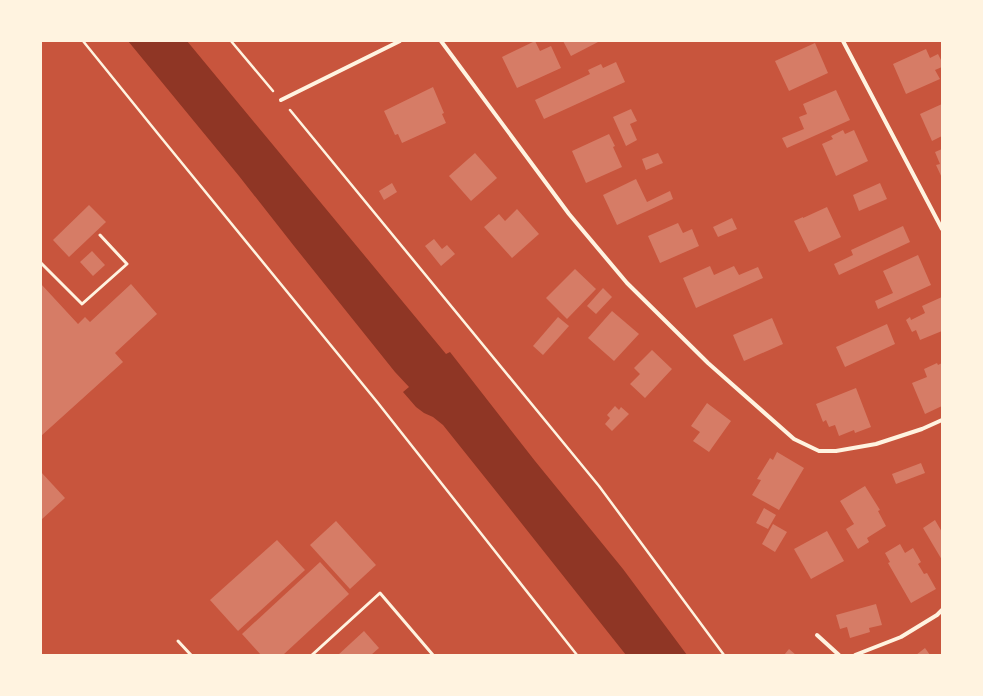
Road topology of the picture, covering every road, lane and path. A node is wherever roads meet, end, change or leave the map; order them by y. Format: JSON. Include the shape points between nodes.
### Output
{"nodes":[{"id":1,"x":83,"y":41,"type":"edge"},
{"id":2,"x":231,"y":41,"type":"edge"},
{"id":3,"x":400,"y":41,"type":"edge"},
{"id":4,"x":441,"y":41,"type":"edge"},
{"id":5,"x":843,"y":41,"type":"edge"},
{"id":6,"x":281,"y":100,"type":"junction"},
{"id":7,"x":942,"y":229,"type":"edge"},
{"id":8,"x":100,"y":235,"type":"dead end"},
{"id":9,"x":41,"y":263,"type":"edge"},
{"id":10,"x":942,"y":420,"type":"edge"},
{"id":11,"x":942,"y":610,"type":"edge"},
{"id":12,"x":817,"y":635,"type":"dead end"},
{"id":13,"x":178,"y":642,"type":"dead end"},
{"id":14,"x":191,"y":655,"type":"edge"},
{"id":15,"x":312,"y":655,"type":"edge"},
{"id":16,"x":433,"y":655,"type":"edge"},
{"id":17,"x":578,"y":655,"type":"edge"},
{"id":18,"x":724,"y":655,"type":"edge"},
{"id":19,"x":839,"y":655,"type":"edge"},
{"id":20,"x":855,"y":655,"type":"edge"}],
"edges":[{"from":1,"to":17,"type":"path","via":[[378,403]]},
{"from":2,"to":6,"type":"path"},
{"from":3,"to":6,"type":"street"},
{"from":4,"to":10,"type":"street","via":[[569,214],[627,283],[708,363],[794,439],[819,451],[836,451],[876,444]]},
{"from":5,"to":7,"type":"street"},
{"from":6,"to":18,"type":"path","via":[[599,486]]},
{"from":8,"to":9,"type":"lane","via":[[127,264],[82,304]]},
{"from":11,"to":20,"type":"street","via":[[901,637]]},
{"from":12,"to":19,"type":"street"},
{"from":13,"to":14,"type":"lane"},
{"from":15,"to":16,"type":"lane","via":[[380,592]]}]}
